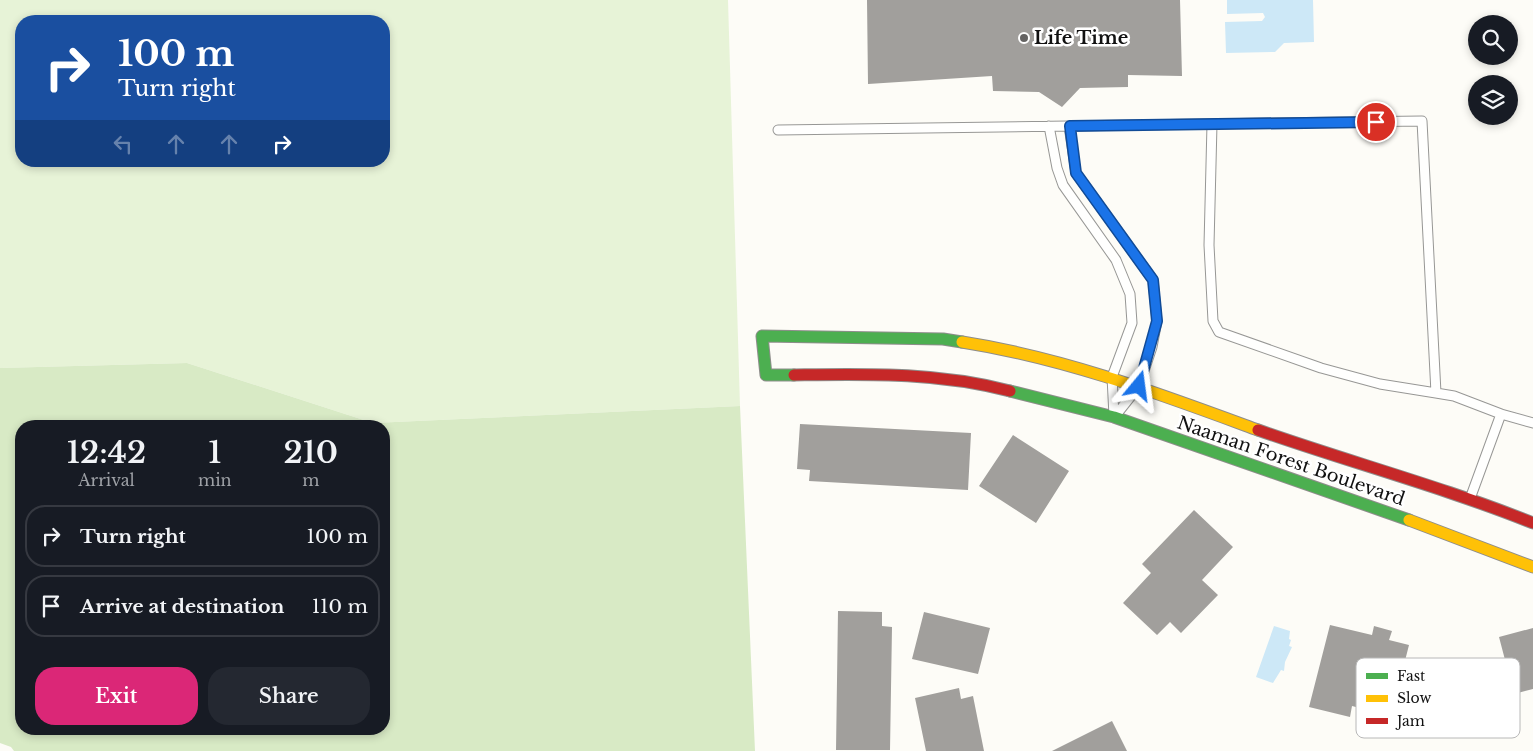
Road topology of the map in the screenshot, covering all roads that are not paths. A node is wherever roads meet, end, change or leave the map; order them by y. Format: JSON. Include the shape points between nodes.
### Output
{"nodes":[{"id":1,"x":1212,"y":124,"type":"junction"},
{"id":2,"x":1049,"y":126,"type":"junction"},
{"id":3,"x":1070,"y":126,"type":"junction"},
{"id":4,"x":778,"y":130,"type":"dead end"},
{"id":5,"x":1112,"y":377,"type":"junction"},
{"id":6,"x":1139,"y":386,"type":"junction"},
{"id":7,"x":1436,"y":393,"type":"junction"},
{"id":8,"x":1501,"y":414,"type":"junction"},
{"id":9,"x":1114,"y":418,"type":"junction"},
{"id":10,"x":1533,"y":424,"type":"edge"},
{"id":11,"x":1470,"y":498,"type":"junction"},
{"id":12,"x":1464,"y":514,"type":"dead end"},
{"id":13,"x":1533,"y":523,"type":"edge"},
{"id":14,"x":1533,"y":567,"type":"edge"}],
"edges":[{"from":1,"to":3,"type":"lane"},
{"from":1,"to":7,"type":"lane","via":[[1209,245],[1213,321],[1219,332],[1320,368],[1380,384]]},
{"from":1,"to":7,"type":"lane","via":[[1422,121]]},
{"from":2,"to":3,"type":"lane"},
{"from":2,"to":4,"type":"lane"},
{"from":2,"to":5,"type":"lane","via":[[1056,168],[1063,185],[1116,260],[1130,294],[1132,323]]},
{"from":3,"to":6,"type":"lane","via":[[1076,173],[1153,280],[1157,321]]},
{"from":5,"to":6,"type":"street","name":"Naaman Forest Boulevard"},
{"from":5,"to":9,"type":"lane"},
{"from":5,"to":9,"type":"street","name":"Naaman Forest Boulevard","via":[[1000,348],[943,340],[762,336],[766,375],[901,374],[943,377],[984,384]]},
{"from":6,"to":9,"type":"lane"},
{"from":6,"to":11,"type":"street","name":"Naaman Forest Boulevard","via":[[1320,452]]},
{"from":7,"to":8,"type":"lane","via":[[1454,396]]},
{"from":8,"to":10,"type":"lane"},
{"from":8,"to":11,"type":"lane"},
{"from":9,"to":14,"type":"street","name":"Naaman Forest Boulevard","via":[[1455,533]]},
{"from":11,"to":12,"type":"street"},
{"from":11,"to":13,"type":"street","name":"Naaman Forest Boulevard"}]}
